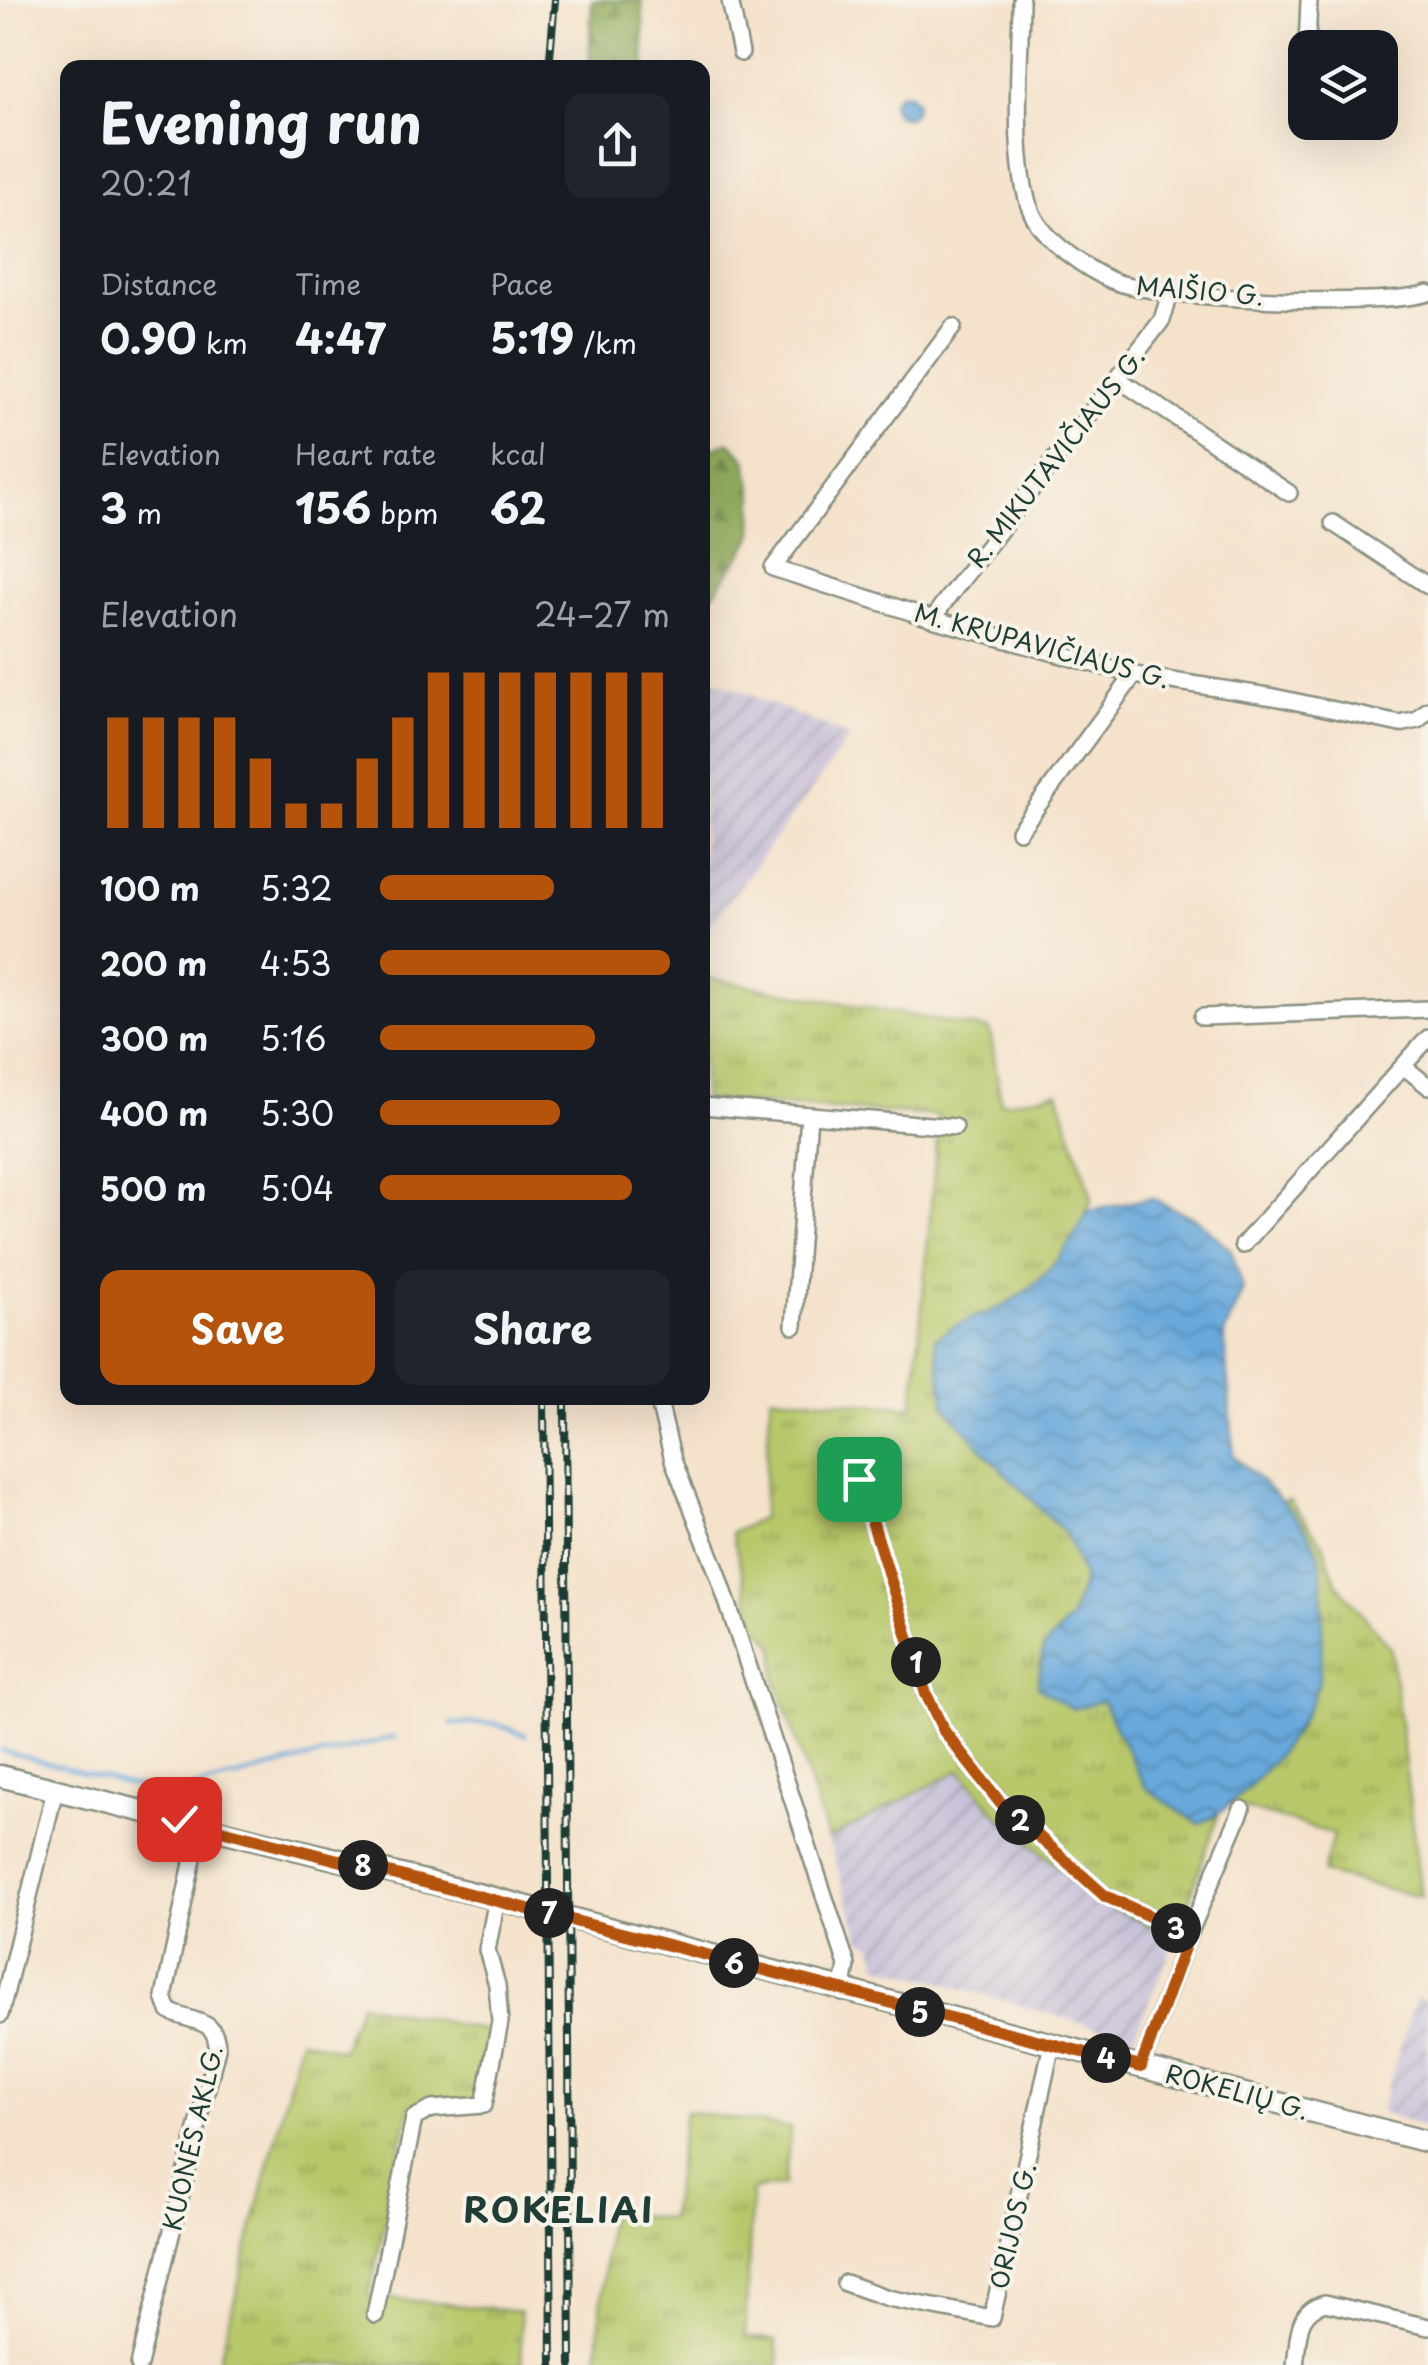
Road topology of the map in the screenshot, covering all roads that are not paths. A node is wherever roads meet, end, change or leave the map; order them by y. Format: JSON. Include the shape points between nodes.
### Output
{"nodes":[{"id":1,"x":730,"y":0,"type":"edge"},
{"id":2,"x":1021,"y":0,"type":"edge"},
{"id":3,"x":1309,"y":0,"type":"edge"},
{"id":4,"x":1308,"y":30,"type":"edge"},
{"id":5,"x":741,"y":53,"type":"dead end"},
{"id":6,"x":1428,"y":293,"type":"edge"},
{"id":7,"x":1170,"y":294,"type":"junction"},
{"id":8,"x":954,"y":327,"type":"dead end"},
{"id":9,"x":1118,"y":378,"type":"junction"},
{"id":10,"x":1289,"y":493,"type":"dead end"},
{"id":11,"x":1333,"y":522,"type":"dead end"},
{"id":12,"x":1428,"y":586,"type":"edge"},
{"id":13,"x":936,"y":620,"type":"junction"},
{"id":14,"x":1134,"y":674,"type":"junction"},
{"id":15,"x":1428,"y":710,"type":"edge"},
{"id":16,"x":1019,"y":831,"type":"dead end"},
{"id":17,"x":1428,"y":1009,"type":"edge"},
{"id":18,"x":1202,"y":1017,"type":"dead end"},
{"id":19,"x":1428,"y":1038,"type":"edge"},
{"id":20,"x":1404,"y":1066,"type":"junction"},
{"id":21,"x":1428,"y":1086,"type":"edge"},
{"id":22,"x":710,"y":1107,"type":"edge"},
{"id":23,"x":809,"y":1115,"type":"junction"},
{"id":24,"x":955,"y":1127,"type":"dead end"},
{"id":25,"x":1243,"y":1244,"type":"dead end"},
{"id":26,"x":794,"y":1326,"type":"dead end"},
{"id":27,"x":660,"y":1405,"type":"edge"},
{"id":28,"x":859,"y":1479,"type":"dead end"},
{"id":29,"x":0,"y":1776,"type":"edge"},
{"id":30,"x":55,"y":1790,"type":"junction"},
{"id":31,"x":1242,"y":1809,"type":"dead end"},
{"id":32,"x":200,"y":1825,"type":"junction"},
{"id":33,"x":498,"y":1899,"type":"junction"},
{"id":34,"x":1189,"y":1934,"type":"junction"},
{"id":35,"x":842,"y":1992,"type":"junction"},
{"id":36,"x":0,"y":2015,"type":"edge"},
{"id":37,"x":1052,"y":2044,"type":"junction"},
{"id":38,"x":1141,"y":2067,"type":"junction"},
{"id":39,"x":1428,"y":2142,"type":"edge"},
{"id":40,"x":845,"y":2284,"type":"dead end"},
{"id":41,"x":375,"y":2315,"type":"dead end"},
{"id":42,"x":1428,"y":2327,"type":"edge"},
{"id":43,"x":140,"y":2365,"type":"edge"},
{"id":44,"x":1296,"y":2365,"type":"edge"}],
"edges":[{"from":1,"to":5,"type":"street"},
{"from":2,"to":7,"type":"street","name":"MAIŠIO G.","via":[[1021,155],[1034,218],[1078,260],[1111,280]]},
{"from":3,"to":4,"type":"street"},
{"from":6,"to":7,"type":"street","name":"MAIŠIO G.","via":[[1383,301]]},
{"from":7,"to":9,"type":"street","name":"R. MIKUTAVIČIAUS G.","via":[[1162,320]]},
{"from":8,"to":13,"type":"street","name":"M. KRUPAVIČIAUS G.","via":[[774,568]]},
{"from":9,"to":10,"type":"street"},
{"from":9,"to":13,"type":"street","name":"R. MIKUTAVIČIAUS G."},
{"from":11,"to":12,"type":"street"},
{"from":13,"to":14,"type":"street","name":"M. KRUPAVIČIAUS G."},
{"from":14,"to":15,"type":"street","name":"M. KRUPAVIČIAUS G.","via":[[1400,724]]},
{"from":14,"to":16,"type":"street"},
{"from":17,"to":18,"type":"street"},
{"from":19,"to":20,"type":"street"},
{"from":20,"to":21,"type":"street"},
{"from":20,"to":25,"type":"street"},
{"from":22,"to":23,"type":"street"},
{"from":23,"to":24,"type":"street"},
{"from":23,"to":26,"type":"street"},
{"from":27,"to":35,"type":"street","via":[[846,1965]]},
{"from":28,"to":34,"type":"street","via":[[926,1694],[944,1731],[998,1800],[1105,1896]]},
{"from":29,"to":30,"type":"main road","name":"ROKELIŲ G."},
{"from":30,"to":32,"type":"main road","name":"ROKELIŲ G."},
{"from":30,"to":36,"type":"street"},
{"from":31,"to":34,"type":"street"},
{"from":32,"to":33,"type":"main road","name":"ROKELIŲ G."},
{"from":32,"to":43,"type":"street","name":"KUONĖS AKLG.","via":[[164,1998],[170,2012],[210,2024],[218,2048]]},
{"from":33,"to":35,"type":"main road","name":"ROKELIŲ G."},
{"from":33,"to":41,"type":"street","via":[[487,1950],[500,2022],[484,2105],[432,2109],[414,2118]]},
{"from":34,"to":38,"type":"street"},
{"from":35,"to":37,"type":"main road","name":"ROKELIŲ G."},
{"from":37,"to":38,"type":"main road","name":"ROKELIŲ G."},
{"from":37,"to":40,"type":"street","name":"ORIJOS G.","via":[[992,2318]]},
{"from":38,"to":39,"type":"main road","name":"ROKELIŲ G."},
{"from":42,"to":44,"type":"street","via":[[1325,2303],[1301,2321]]}]}
